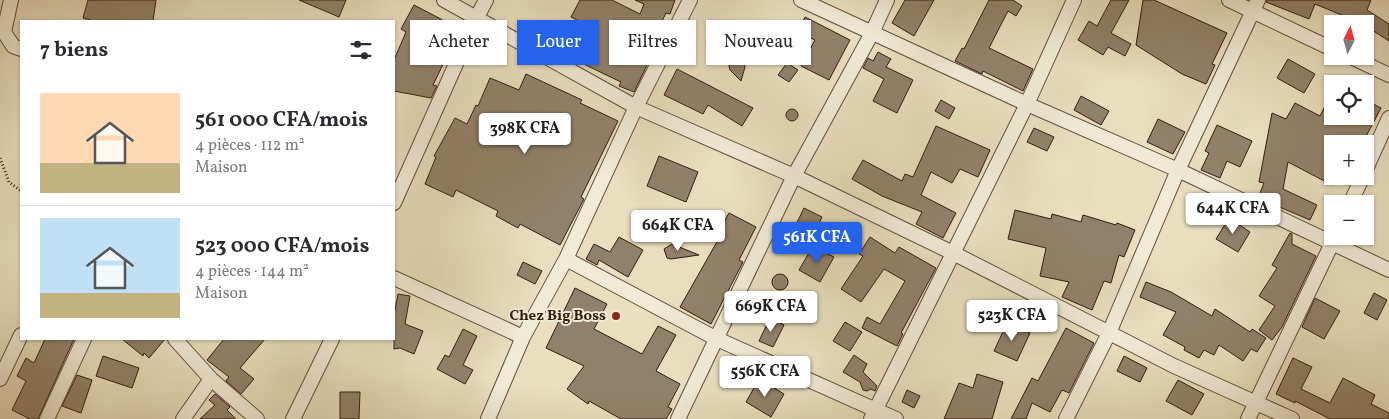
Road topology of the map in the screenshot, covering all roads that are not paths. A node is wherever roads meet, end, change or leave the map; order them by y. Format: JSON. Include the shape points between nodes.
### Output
{"nodes":[{"id":1,"x":11,"y":0,"type":"edge"},
{"id":2,"x":444,"y":0,"type":"edge"},
{"id":3,"x":486,"y":0,"type":"edge"},
{"id":4,"x":690,"y":0,"type":"edge"},
{"id":5,"x":801,"y":0,"type":"edge"},
{"id":6,"x":887,"y":0,"type":"edge"},
{"id":7,"x":1074,"y":0,"type":"edge"},
{"id":8,"x":1229,"y":0,"type":"edge"},
{"id":9,"x":1255,"y":6,"type":"edge"},
{"id":10,"x":476,"y":19,"type":"junction"},
{"id":11,"x":872,"y":33,"type":"junction"},
{"id":12,"x":1324,"y":45,"type":"edge"},
{"id":13,"x":20,"y":49,"type":"edge"},
{"id":14,"x":1367,"y":65,"type":"edge"},
{"id":15,"x":1389,"y":75,"type":"edge"},
{"id":16,"x":1027,"y":104,"type":"junction"},
{"id":17,"x":636,"y":107,"type":"junction"},
{"id":18,"x":1389,"y":118,"type":"edge"},
{"id":19,"x":1374,"y":151,"type":"edge"},
{"id":20,"x":1178,"y":170,"type":"junction"},
{"id":21,"x":794,"y":176,"type":"junction"},
{"id":22,"x":395,"y":195,"type":"edge"},
{"id":23,"x":1324,"y":236,"type":"edge"},
{"id":24,"x":1332,"y":245,"type":"edge"},
{"id":25,"x":1343,"y":245,"type":"edge"},
{"id":26,"x":952,"y":253,"type":"junction"},
{"id":27,"x":566,"y":259,"type":"junction"},
{"id":28,"x":1389,"y":270,"type":"edge"},
{"id":29,"x":395,"y":278,"type":"edge"},
{"id":30,"x":1109,"y":333,"type":"junction"},
{"id":31,"x":20,"y":337,"type":"edge"},
{"id":32,"x":523,"y":337,"type":"junction"},
{"id":33,"x":84,"y":340,"type":"edge"},
{"id":34,"x":176,"y":340,"type":"edge"},
{"id":35,"x":332,"y":340,"type":"edge"},
{"id":36,"x":717,"y":340,"type":"junction"},
{"id":37,"x":0,"y":379,"type":"edge"},
{"id":38,"x":211,"y":379,"type":"junction"},
{"id":39,"x":1256,"y":402,"type":"junction"},
{"id":40,"x":873,"y":414,"type":"edge"},
{"id":41,"x":491,"y":418,"type":"edge"},
{"id":42,"x":47,"y":419,"type":"edge"},
{"id":43,"x":183,"y":419,"type":"edge"},
{"id":44,"x":257,"y":419,"type":"edge"},
{"id":45,"x":293,"y":419,"type":"edge"},
{"id":46,"x":678,"y":419,"type":"edge"},
{"id":47,"x":896,"y":419,"type":"edge"},
{"id":48,"x":1066,"y":419,"type":"edge"},
{"id":49,"x":1248,"y":419,"type":"edge"},
{"id":50,"x":1292,"y":419,"type":"edge"}],
"edges":[{"from":1,"to":13,"type":"street","via":[[4,32],[13,46]]},
{"from":2,"to":10,"type":"street"},
{"from":3,"to":10,"type":"street"},
{"from":4,"to":17,"type":"street"},
{"from":5,"to":11,"type":"street"},
{"from":6,"to":11,"type":"street"},
{"from":7,"to":16,"type":"street"},
{"from":8,"to":9,"type":"street"},
{"from":9,"to":12,"type":"street"},
{"from":9,"to":20,"type":"street"},
{"from":10,"to":17,"type":"street"},
{"from":10,"to":22,"type":"street"},
{"from":11,"to":16,"type":"street"},
{"from":11,"to":21,"type":"street"},
{"from":14,"to":15,"type":"street"},
{"from":16,"to":20,"type":"street"},
{"from":16,"to":26,"type":"street"},
{"from":17,"to":21,"type":"street"},
{"from":17,"to":27,"type":"street"},
{"from":18,"to":19,"type":"street"},
{"from":20,"to":23,"type":"street"},
{"from":20,"to":30,"type":"street"},
{"from":21,"to":26,"type":"street"},
{"from":21,"to":36,"type":"street"},
{"from":24,"to":39,"type":"street"},
{"from":25,"to":28,"type":"street"},
{"from":26,"to":30,"type":"street"},
{"from":26,"to":40,"type":"street"},
{"from":27,"to":32,"type":"street"},
{"from":27,"to":36,"type":"street"},
{"from":29,"to":32,"type":"street"},
{"from":30,"to":39,"type":"street"},
{"from":30,"to":48,"type":"street"},
{"from":31,"to":37,"type":"street"},
{"from":32,"to":41,"type":"street"},
{"from":33,"to":42,"type":"street"},
{"from":34,"to":38,"type":"street"},
{"from":35,"to":45,"type":"street"},
{"from":36,"to":40,"type":"street"},
{"from":36,"to":46,"type":"street"},
{"from":38,"to":43,"type":"street"},
{"from":38,"to":44,"type":"street"},
{"from":39,"to":49,"type":"street"},
{"from":39,"to":50,"type":"street"},
{"from":40,"to":47,"type":"street"}]}
